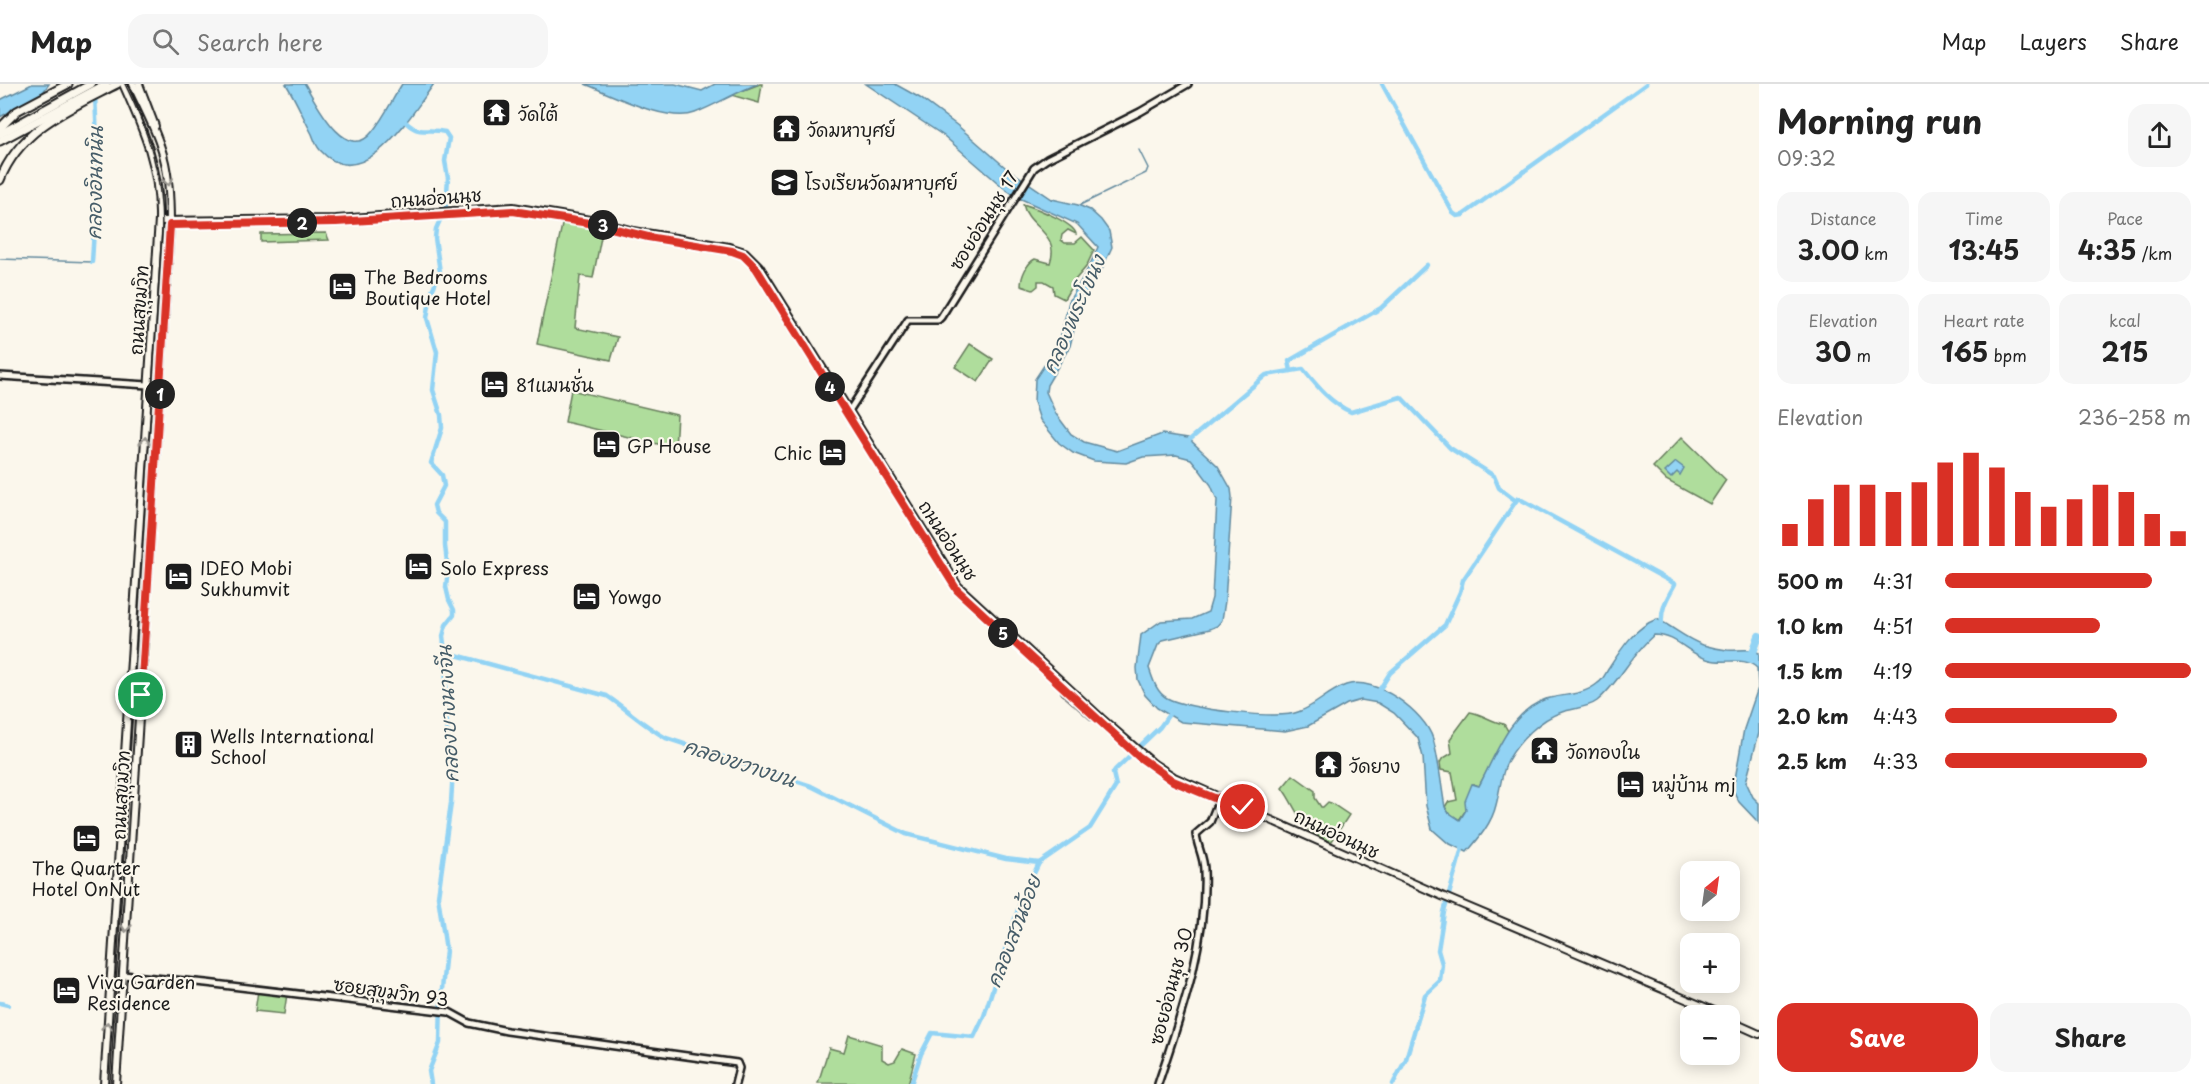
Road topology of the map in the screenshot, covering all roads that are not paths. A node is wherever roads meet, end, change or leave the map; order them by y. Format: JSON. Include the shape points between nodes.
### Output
{"nodes":[{"id":1,"x":68,"y":84,"type":"edge"},
{"id":2,"x":91,"y":84,"type":"edge"},
{"id":3,"x":106,"y":84,"type":"edge"},
{"id":4,"x":118,"y":84,"type":"edge"},
{"id":5,"x":123,"y":84,"type":"edge"},
{"id":6,"x":133,"y":84,"type":"edge"},
{"id":7,"x":139,"y":84,"type":"edge"},
{"id":8,"x":1188,"y":84,"type":"edge"},
{"id":9,"x":0,"y":128,"type":"edge"},
{"id":10,"x":0,"y":134,"type":"edge"},
{"id":11,"x":0,"y":141,"type":"edge"},
{"id":12,"x":160,"y":144,"type":"junction"},
{"id":13,"x":151,"y":154,"type":"junction"},
{"id":14,"x":0,"y":180,"type":"edge"},
{"id":15,"x":159,"y":222,"type":"junction"},
{"id":16,"x":170,"y":223,"type":"junction"},
{"id":17,"x":0,"y":376,"type":"edge"},
{"id":18,"x":148,"y":385,"type":"junction"},
{"id":19,"x":848,"y":412,"type":"junction"},
{"id":20,"x":140,"y":534,"type":"junction"},
{"id":21,"x":151,"y":535,"type":"junction"},
{"id":22,"x":1220,"y":798,"type":"junction"},
{"id":23,"x":120,"y":835,"type":"junction"},
{"id":24,"x":133,"y":835,"type":"junction"},
{"id":25,"x":123,"y":975,"type":"junction"},
{"id":26,"x":1695,"y":1005,"type":"edge"},
{"id":27,"x":1740,"y":1023,"type":"edge"},
{"id":28,"x":1759,"y":1032,"type":"edge"},
{"id":29,"x":104,"y":1084,"type":"edge"},
{"id":30,"x":116,"y":1084,"type":"edge"},
{"id":31,"x":735,"y":1084,"type":"edge"},
{"id":32,"x":1158,"y":1084,"type":"edge"}],
"edges":[{"from":1,"to":9,"type":"highway","via":[[17,111]]},
{"from":2,"to":10,"type":"highway"},
{"from":3,"to":11,"type":"highway"},
{"from":4,"to":13,"type":"main road"},
{"from":4,"to":14,"type":"highway","via":[[33,133],[16,151]]},
{"from":5,"to":13,"type":"main road","name":"ถนนสุขุมวิท"},
{"from":6,"to":12,"type":"main road","name":"ถนนสุขุมวิท"},
{"from":7,"to":12,"type":"main road"},
{"from":8,"to":19,"type":"street","name":"ซอยอ่อนนุช 17","via":[[1039,163],[941,317],[908,320]]},
{"from":12,"to":16,"type":"main road","name":"ถนนสุขุมวิท","one_way":true,"via":[[168,180]]},
{"from":13,"to":15,"type":"main road","name":"ถนนสุขุมวิท","via":[[158,179]]},
{"from":15,"to":16,"type":"main road","name":"ถนนอ่อนนุช"},
{"from":15,"to":18,"type":"main road","name":"ถนนสุขุมวิท"},
{"from":16,"to":19,"type":"main road","name":"ถนนอ่อนนุช","via":[[336,220],[513,209],[729,247],[745,252],[759,266]]},
{"from":16,"to":21,"type":"main road","name":"ถนนสุขุมวิท"},
{"from":17,"to":18,"type":"street"},
{"from":20,"to":18,"type":"main road","name":"ถนนสุขุมวิท","one_way":true},
{"from":19,"to":22,"type":"main road","name":"ถนนอ่อนนุช","via":[[962,590],[1140,755],[1174,777]]},
{"from":20,"to":21,"type":"main road"},
{"from":20,"to":23,"type":"main road","name":"ถนนสุขุมวิท"},
{"from":21,"to":24,"type":"main road","name":"ถนนสุขุมวิท"},
{"from":22,"to":26,"type":"main road","name":"ถนนอ่อนนุช"},
{"from":22,"to":32,"type":"street","name":"ซอยอ่อนนุช 30","via":[[1210,822],[1196,834],[1204,869],[1202,930]]},
{"from":23,"to":24,"type":"main road"},
{"from":29,"to":23,"type":"main road","name":"ถนนสุขุมวิท","one_way":true},
{"from":24,"to":25,"type":"main road","name":"ถนนสุขุมวิท","one_way":true},
{"from":25,"to":30,"type":"main road","name":"ถนนสุขุมวิท"},
{"from":25,"to":31,"type":"street","name":"ซอยสุขุมวิท 93","via":[[449,1012],[469,1023],[507,1031],[737,1063]]},
{"from":27,"to":28,"type":"main road","name":"ถนนอ่อนนุช"}]}
